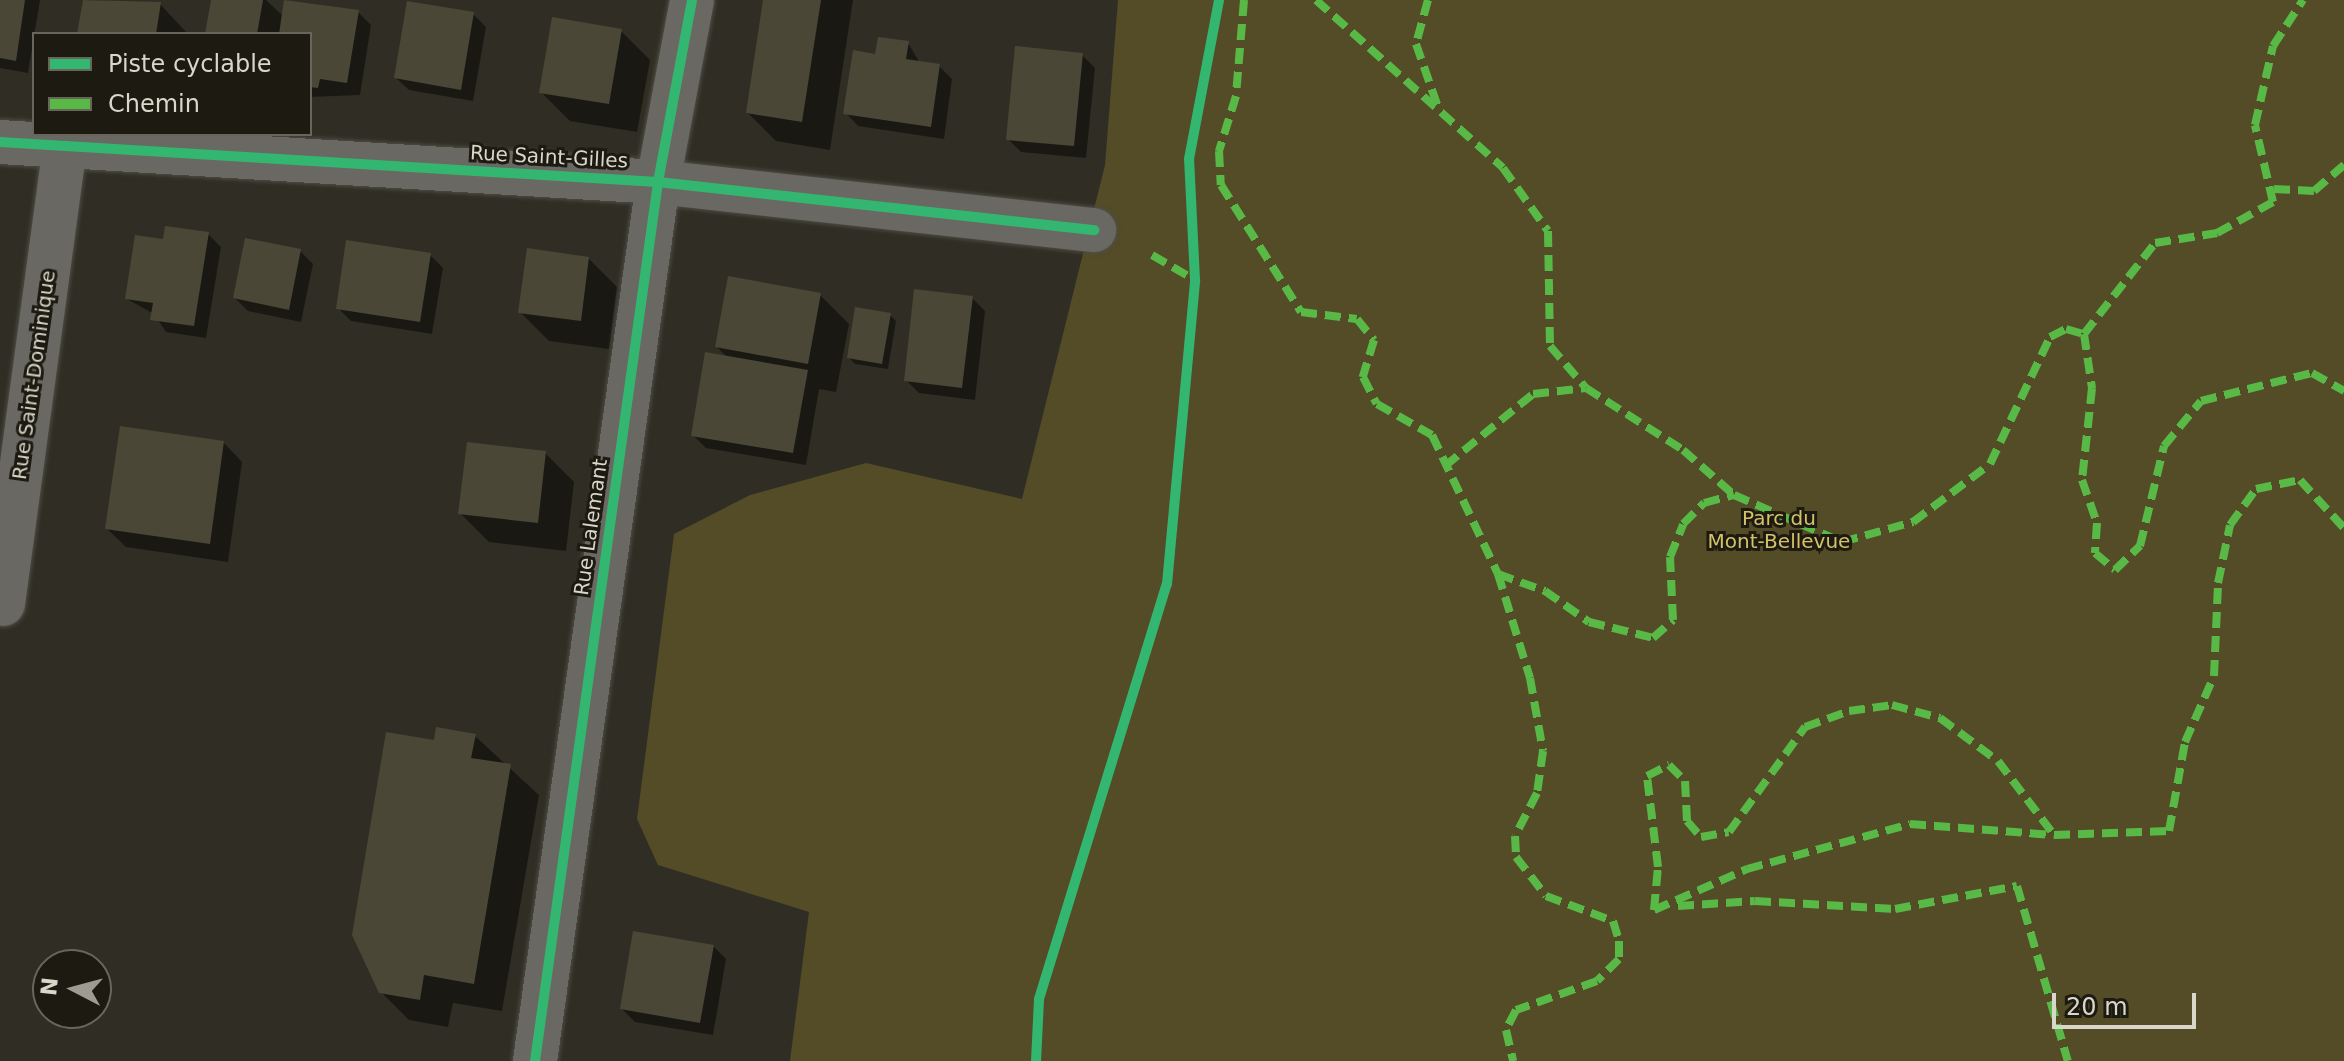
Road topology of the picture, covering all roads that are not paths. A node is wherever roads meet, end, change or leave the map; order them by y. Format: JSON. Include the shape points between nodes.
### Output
{"nodes":[{"id":1,"x":692,"y":0,"type":"edge"},
{"id":2,"x":0,"y":142,"type":"edge"},
{"id":3,"x":65,"y":147,"type":"junction"},
{"id":4,"x":658,"y":182,"type":"junction"},
{"id":5,"x":1094,"y":230,"type":"dead end"},
{"id":6,"x":3,"y":604,"type":"dead end"},
{"id":7,"x":535,"y":1061,"type":"edge"}],
"edges":[{"from":1,"to":4,"type":"street","name":"Rue Lalemant"},
{"from":2,"to":3,"type":"street","name":"Rue Saint-Gilles"},
{"from":3,"to":4,"type":"street","name":"Rue Saint-Gilles"},
{"from":3,"to":6,"type":"street","name":"Rue Saint-Dominique"},
{"from":4,"to":5,"type":"street","name":"Rue Saint-Gilles"},
{"from":4,"to":7,"type":"street","name":"Rue Lalemant"}]}
